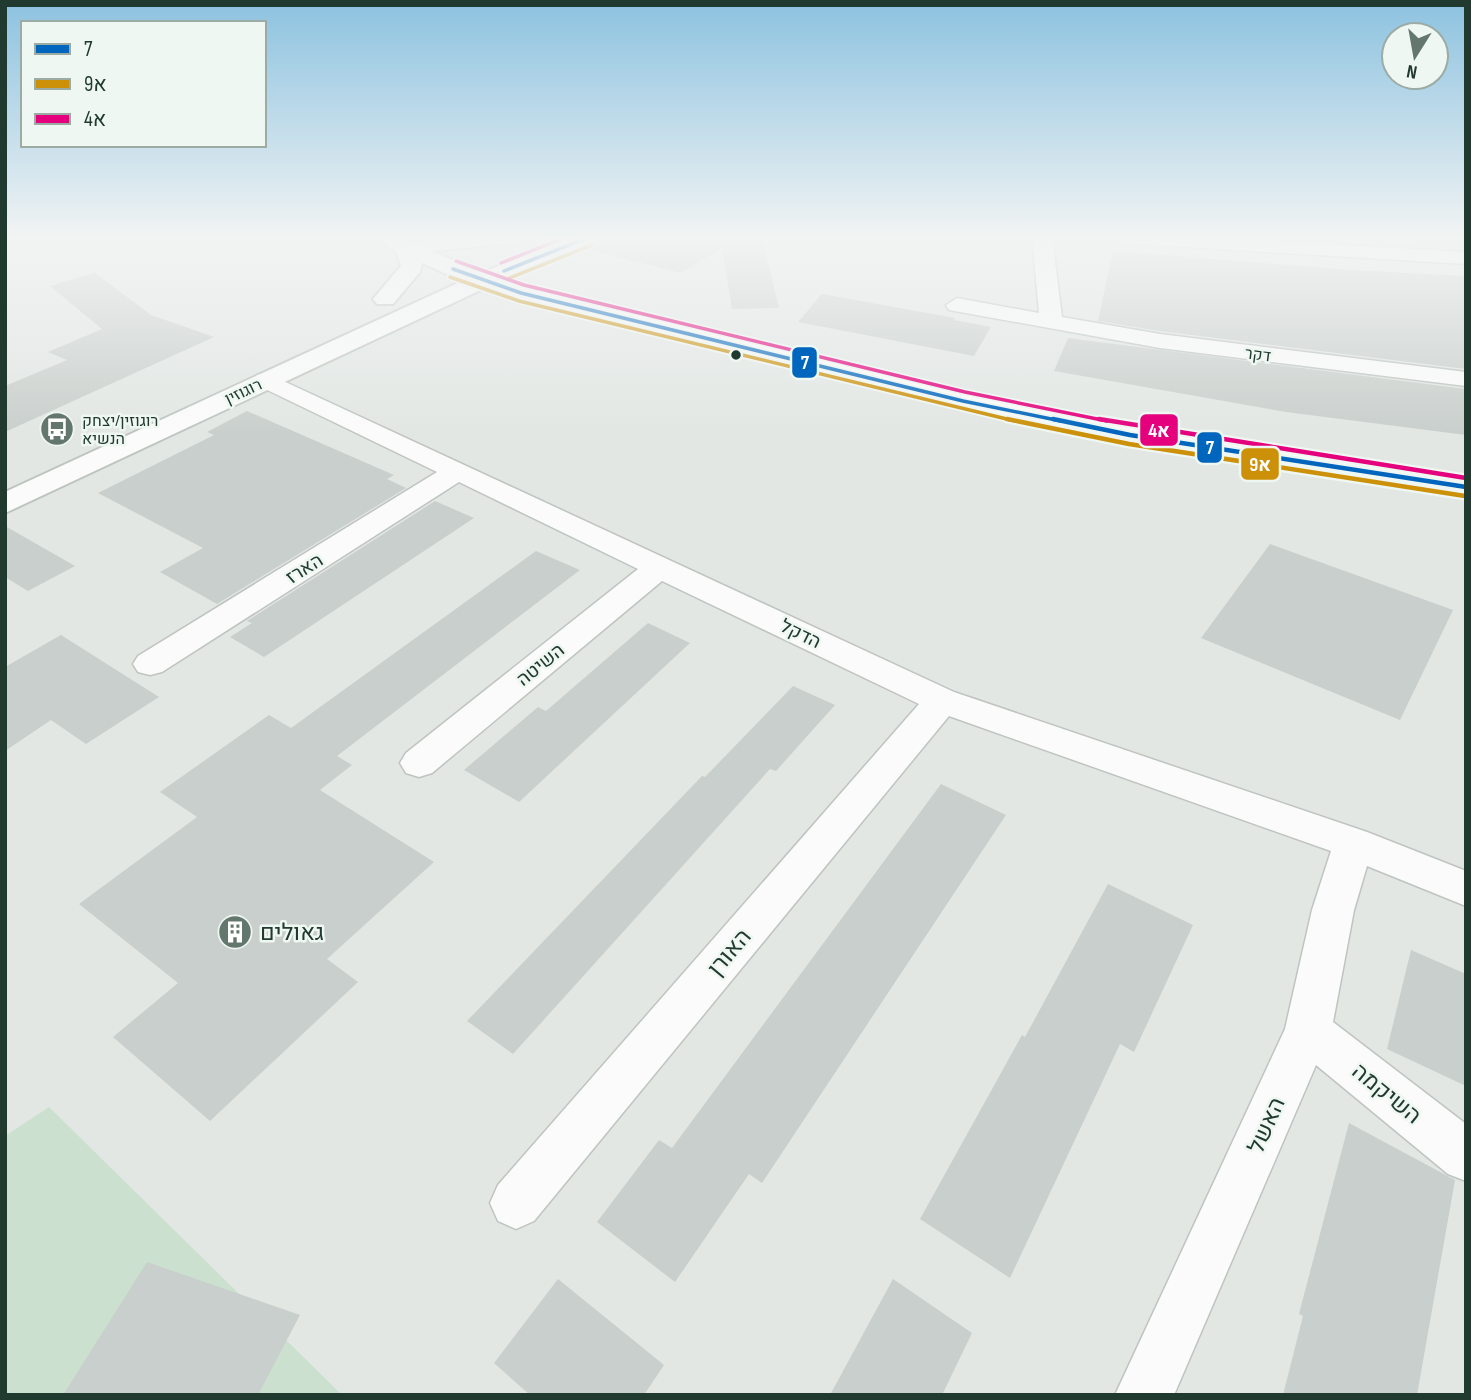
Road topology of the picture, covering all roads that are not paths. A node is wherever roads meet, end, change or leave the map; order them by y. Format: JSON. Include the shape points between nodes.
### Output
{"nodes":[{"id":1,"x":378,"y":302,"type":"edge"},
{"id":2,"x":416,"y":302,"type":"edge"},
{"id":3,"x":561,"y":302,"type":"edge"},
{"id":4,"x":1049,"y":302,"type":"edge"},
{"id":5,"x":957,"y":305,"type":"dead end"},
{"id":6,"x":1051,"y":323,"type":"junction"},
{"id":7,"x":213,"y":378,"type":"dead end"},
{"id":8,"x":1466,"y":379,"type":"edge"},
{"id":9,"x":266,"y":380,"type":"junction"},
{"id":10,"x":66,"y":447,"type":"dead end"},
{"id":11,"x":458,"y":471,"type":"junction"},
{"id":12,"x":5,"y":476,"type":"edge"},
{"id":13,"x":1466,"y":487,"type":"edge"},
{"id":14,"x":5,"y":505,"type":"edge"},
{"id":15,"x":661,"y":566,"type":"junction"},
{"id":16,"x":150,"y":664,"type":"dead end"},
{"id":17,"x":942,"y":701,"type":"junction"},
{"id":18,"x":419,"y":763,"type":"dead end"},
{"id":19,"x":1353,"y":843,"type":"junction"},
{"id":20,"x":1466,"y":889,"type":"edge"},
{"id":21,"x":1308,"y":1030,"type":"junction"},
{"id":22,"x":1466,"y":1156,"type":"edge"},
{"id":23,"x":516,"y":1203,"type":"dead end"},
{"id":24,"x":1144,"y":1395,"type":"edge"}],
"edges":[{"from":1,"to":7,"type":"main road","name":"רוגוזין"},
{"from":2,"to":9,"type":"main road","name":"רוגוזין"},
{"from":3,"to":13,"type":"main road","via":[[809,365],[1116,432]]},
{"from":4,"to":6,"type":"street"},
{"from":5,"to":6,"type":"street","name":"דקר"},
{"from":6,"to":8,"type":"street","name":"דקר"},
{"from":9,"to":11,"type":"street","name":"הדקל"},
{"from":9,"to":14,"type":"main road","name":"רוגוזין"},
{"from":10,"to":12,"type":"main road"},
{"from":11,"to":15,"type":"street","name":"הדקל"},
{"from":11,"to":16,"type":"street","name":"הארז"},
{"from":15,"to":17,"type":"street","name":"הדקל"},
{"from":15,"to":18,"type":"street","name":"השיטה"},
{"from":17,"to":19,"type":"street","name":"הדקל"},
{"from":17,"to":23,"type":"street","name":"האורן"},
{"from":19,"to":20,"type":"street","name":"הדקל"},
{"from":19,"to":21,"type":"street","name":"האשל"},
{"from":21,"to":22,"type":"street","name":"השיקמה"},
{"from":21,"to":24,"type":"street","name":"האשל"}]}
